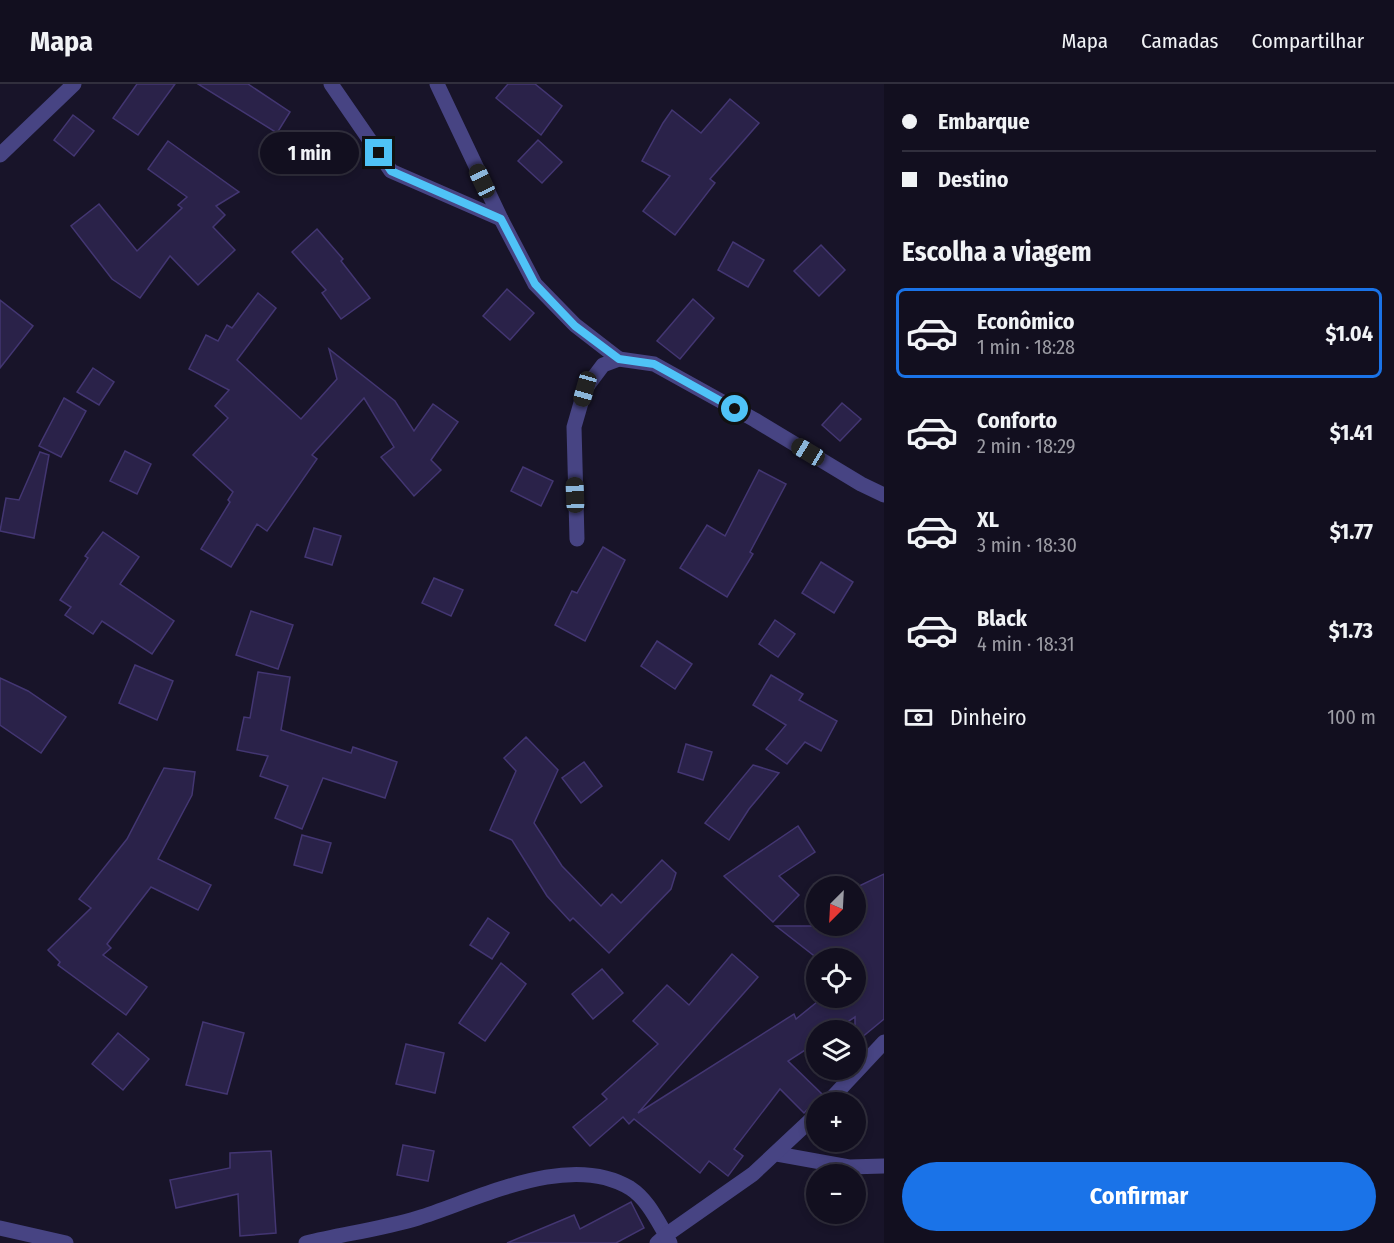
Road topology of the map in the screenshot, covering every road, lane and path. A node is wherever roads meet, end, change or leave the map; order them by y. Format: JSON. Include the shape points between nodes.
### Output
{"nodes":[{"id":1,"x":74,"y":84,"type":"edge"},
{"id":2,"x":331,"y":84,"type":"edge"},
{"id":3,"x":437,"y":84,"type":"edge"},
{"id":4,"x":0,"y":155,"type":"edge"},
{"id":5,"x":501,"y":219,"type":"junction"},
{"id":6,"x":619,"y":359,"type":"junction"},
{"id":7,"x":884,"y":495,"type":"edge"},
{"id":8,"x":577,"y":539,"type":"dead end"},
{"id":9,"x":884,"y":1042,"type":"edge"},
{"id":10,"x":837,"y":1092,"type":"edge"},
{"id":11,"x":806,"y":1125,"type":"edge"},
{"id":12,"x":777,"y":1154,"type":"junction"},
{"id":13,"x":884,"y":1167,"type":"edge"},
{"id":14,"x":0,"y":1228,"type":"edge"},
{"id":15,"x":664,"y":1240,"type":"edge"},
{"id":16,"x":66,"y":1243,"type":"edge"},
{"id":17,"x":306,"y":1243,"type":"edge"}],
"edges":[{"from":1,"to":4,"type":"street"},
{"from":2,"to":5,"type":"street","via":[[391,171]]},
{"from":3,"to":5,"type":"street"},
{"from":5,"to":6,"type":"street","via":[[535,284],[575,326]]},
{"from":6,"to":7,"type":"street","via":[[654,364]]},
{"from":6,"to":8,"type":"street","via":[[603,365],[585,389],[574,428]]},
{"from":9,"to":10,"type":"street"},
{"from":11,"to":12,"type":"street"},
{"from":12,"to":13,"type":"street","via":[[849,1167]]},
{"from":12,"to":15,"type":"street"},
{"from":14,"to":16,"type":"street"},
{"from":15,"to":17,"type":"street","via":[[647,1204],[630,1189],[594,1176],[535,1177],[415,1219]]}]}
